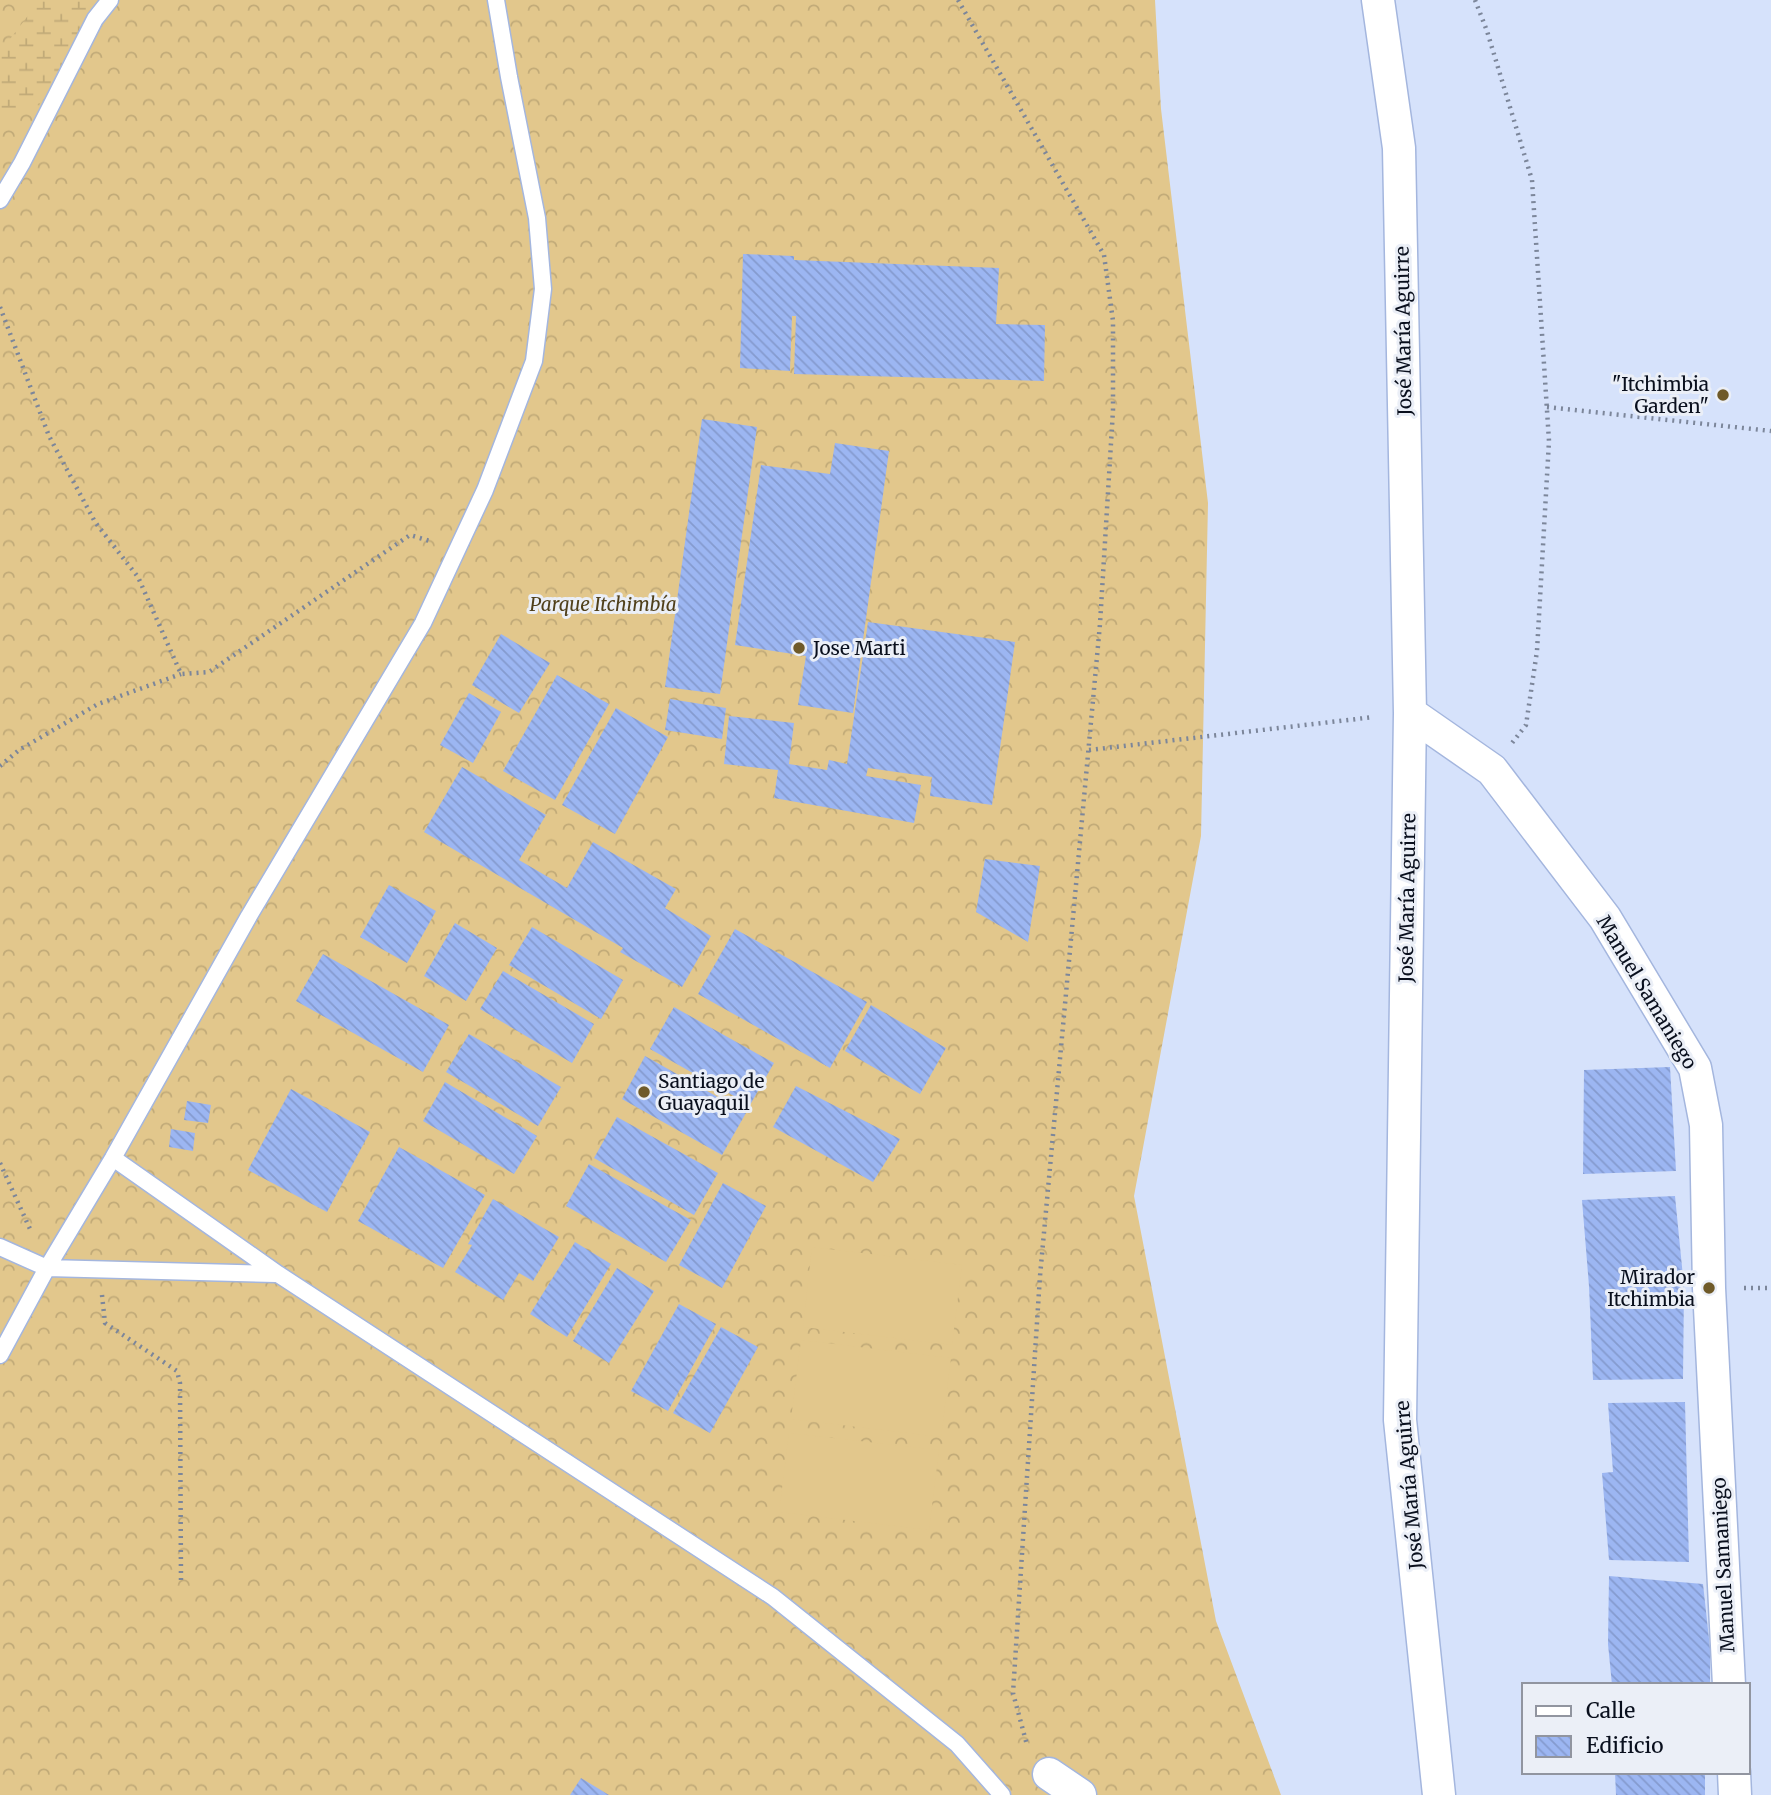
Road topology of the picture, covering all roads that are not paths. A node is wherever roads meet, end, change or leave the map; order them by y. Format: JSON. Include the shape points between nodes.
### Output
{"nodes":[{"id":1,"x":110,"y":0,"type":"edge"},
{"id":2,"x":496,"y":0,"type":"edge"},
{"id":3,"x":1378,"y":0,"type":"edge"},
{"id":4,"x":0,"y":200,"type":"edge"},
{"id":5,"x":1410,"y":713,"type":"junction"},
{"id":6,"x":113,"y":1158,"type":"junction"},
{"id":7,"x":0,"y":1247,"type":"edge"},
{"id":8,"x":47,"y":1268,"type":"junction"},
{"id":9,"x":278,"y":1274,"type":"junction"},
{"id":10,"x":0,"y":1355,"type":"edge"},
{"id":11,"x":1729,"y":1683,"type":"edge"},
{"id":12,"x":1049,"y":1774,"type":"road end"},
{"id":13,"x":1734,"y":1774,"type":"edge"},
{"id":14,"x":1002,"y":1795,"type":"edge"},
{"id":15,"x":1080,"y":1795,"type":"edge"},
{"id":16,"x":1439,"y":1795,"type":"edge"},
{"id":17,"x":1735,"y":1795,"type":"edge"}],
"edges":[{"from":1,"to":4,"type":"lane","via":[[95,19]]},
{"from":2,"to":6,"type":"lane","via":[[537,218],[543,289],[534,361],[485,489],[423,623],[249,916]]},
{"from":3,"to":5,"type":"street","name":"José María Aguirre","via":[[1399,148]]},
{"from":5,"to":11,"type":"street","name":"Manuel Samaniego","via":[[1492,770],[1605,918],[1695,1069],[1706,1125],[1709,1288]]},
{"from":5,"to":16,"type":"street","name":"José María Aguirre","via":[[1400,1420]]},
{"from":6,"to":8,"type":"lane"},
{"from":6,"to":9,"type":"lane"},
{"from":7,"to":8,"type":"lane"},
{"from":8,"to":9,"type":"lane"},
{"from":8,"to":10,"type":"lane"},
{"from":9,"to":14,"type":"lane","via":[[773,1597],[957,1744]]},
{"from":12,"to":15,"type":"street"},
{"from":13,"to":17,"type":"street"}]}
